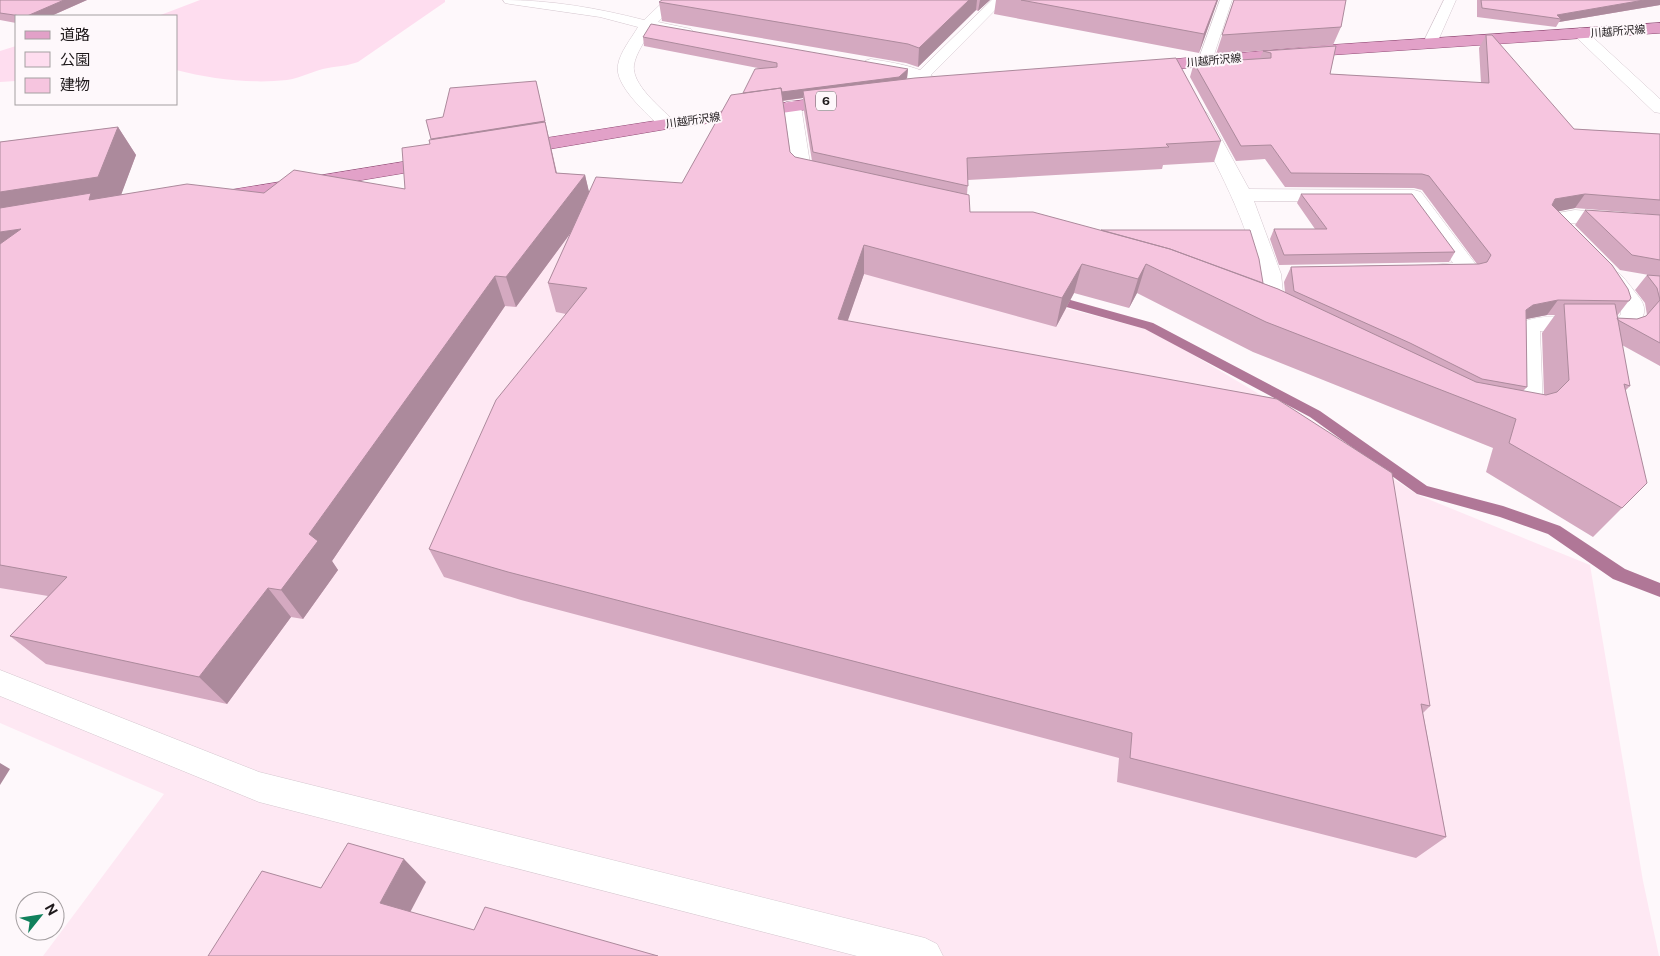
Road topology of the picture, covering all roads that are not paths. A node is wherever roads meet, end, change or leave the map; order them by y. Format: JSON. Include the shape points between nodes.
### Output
{"nodes":[{"id":1,"x":510,"y":0,"type":"edge"},
{"id":2,"x":673,"y":0,"type":"edge"},
{"id":3,"x":1000,"y":0,"type":"edge"},
{"id":4,"x":1226,"y":0,"type":"edge"},
{"id":5,"x":1450,"y":0,"type":"edge"},
{"id":6,"x":647,"y":25,"type":"junction"},
{"id":7,"x":1660,"y":28,"type":"edge"},
{"id":8,"x":1580,"y":33,"type":"junction"},
{"id":9,"x":704,"y":35,"type":"edge"},
{"id":10,"x":1430,"y":43,"type":"junction"},
{"id":11,"x":1204,"y":61,"type":"junction"},
{"id":12,"x":858,"y":62,"type":"edge"},
{"id":13,"x":1124,"y":69,"type":"edge"},
{"id":14,"x":922,"y":76,"type":"junction"},
{"id":15,"x":1182,"y":82,"type":"junction"},
{"id":16,"x":957,"y":86,"type":"edge"},
{"id":17,"x":937,"y":88,"type":"junction"},
{"id":18,"x":908,"y":91,"type":"edge"},
{"id":19,"x":860,"y":97,"type":"edge"},
{"id":20,"x":792,"y":106,"type":"junction"},
{"id":21,"x":1660,"y":108,"type":"edge"},
{"id":22,"x":667,"y":124,"type":"junction"},
{"id":23,"x":501,"y":151,"type":"edge"},
{"id":24,"x":452,"y":160,"type":"edge"},
{"id":25,"x":832,"y":186,"type":"edge"},
{"id":26,"x":1242,"y":195,"type":"junction"},
{"id":27,"x":202,"y":201,"type":"edge"},
{"id":28,"x":1660,"y":223,"type":"edge"},
{"id":29,"x":1599,"y":264,"type":"junction"},
{"id":30,"x":1419,"y":271,"type":"edge"},
{"id":31,"x":1641,"y":282,"type":"dead end"},
{"id":32,"x":1248,"y":301,"type":"edge"},
{"id":33,"x":1494,"y":409,"type":"edge"},
{"id":34,"x":0,"y":683,"type":"edge"},
{"id":35,"x":925,"y":956,"type":"edge"}],
"edges":[{"from":1,"to":6,"type":"street"},
{"from":2,"to":6,"type":"street"},
{"from":3,"to":14,"type":"lane"},
{"from":4,"to":11,"type":"lane"},
{"from":5,"to":10,"type":"lane"},
{"from":6,"to":9,"type":"street"},
{"from":6,"to":22,"type":"street","via":[[626,65],[627,78]]},
{"from":7,"to":8,"type":"main road","name":"川越所沢線"},
{"from":8,"to":10,"type":"main road","name":"川越所沢線"},
{"from":8,"to":21,"type":"street"},
{"from":10,"to":11,"type":"main road","name":"川越所沢線"},
{"from":11,"to":15,"type":"main road","name":"川越所沢線"},
{"from":12,"to":14,"type":"street"},
{"from":13,"to":15,"type":"main road","name":"川越所沢線"},
{"from":14,"to":17,"type":"street"},
{"from":15,"to":26,"type":"street"},
{"from":16,"to":17,"type":"main road"},
{"from":17,"to":18,"type":"main road"},
{"from":19,"to":20,"type":"main road","name":"川越所沢線","number":"6"},
{"from":20,"to":22,"type":"main road","name":"川越所沢線","number":"6"},
{"from":20,"to":25,"type":"street","via":[[803,179]]},
{"from":22,"to":23,"type":"main road","name":"川越所沢線","number":"6"},
{"from":24,"to":27,"type":"main road"},
{"from":26,"to":30,"type":"street","via":[[1414,196],[1469,270]]},
{"from":26,"to":32,"type":"street","via":[[1280,273],[1283,315]]},
{"from":28,"to":29,"type":"street","via":[[1575,216],[1554,220]]},
{"from":29,"to":31,"type":"street"},
{"from":29,"to":33,"type":"street","via":[[1632,304],[1632,315],[1624,325],[1536,324],[1528,327],[1530,409],[1523,414]]},
{"from":34,"to":35,"type":"lane","via":[[258,788]]}]}
